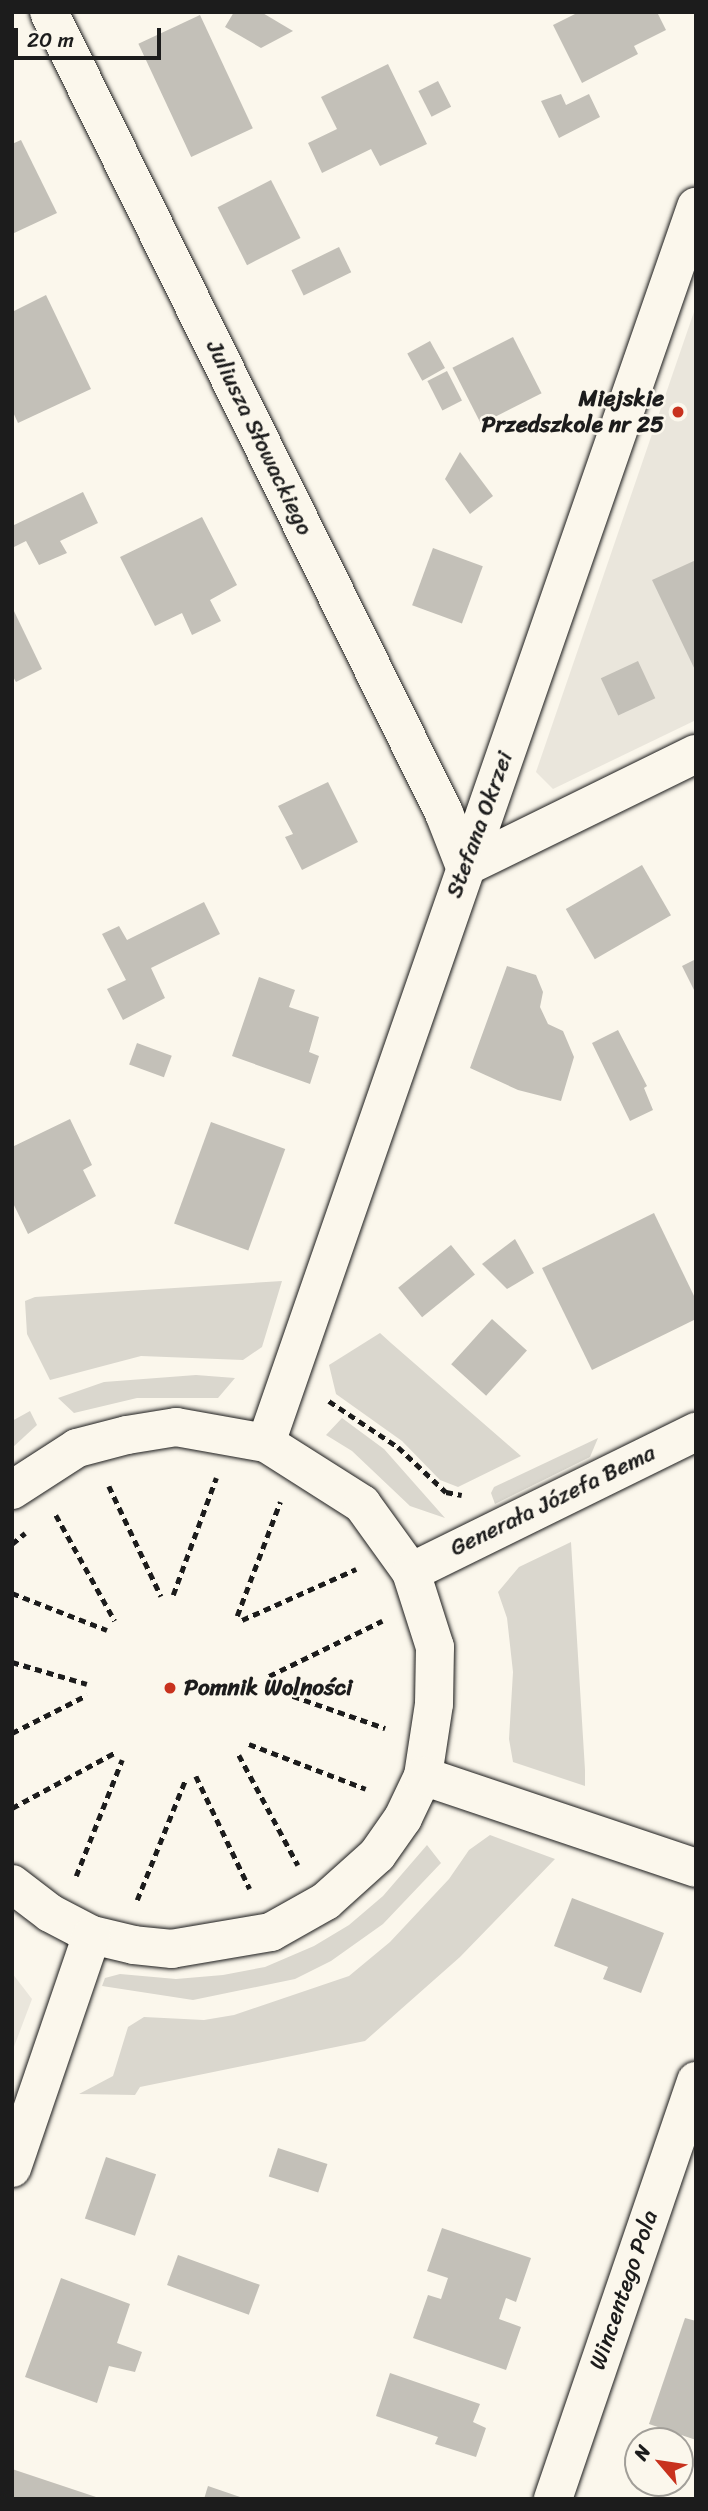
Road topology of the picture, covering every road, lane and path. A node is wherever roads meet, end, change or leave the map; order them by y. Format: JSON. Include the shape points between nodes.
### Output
{"nodes":[{"id":1,"x":49,"y":12,"type":"edge"},
{"id":2,"x":696,"y":207,"type":"edge"},
{"id":3,"x":696,"y":754,"type":"edge"},
{"id":4,"x":465,"y":867,"type":"junction"},
{"id":5,"x":320,"y":1395,"type":"dead end"},
{"id":6,"x":696,"y":1432,"type":"edge"},
{"id":7,"x":266,"y":1443,"type":"junction"},
{"id":8,"x":219,"y":1470,"type":"dead end"},
{"id":9,"x":116,"y":1476,"type":"dead end"},
{"id":10,"x":12,"y":1490,"type":"edge"},
{"id":11,"x":284,"y":1492,"type":"dead end"},
{"id":12,"x":472,"y":1503,"type":"dead end"},
{"id":13,"x":43,"y":1518,"type":"dead end"},
{"id":14,"x":33,"y":1527,"type":"dead end"},
{"id":15,"x":12,"y":1544,"type":"edge"},
{"id":16,"x":366,"y":1565,"type":"dead end"},
{"id":17,"x":411,"y":1572,"type":"junction"},
{"id":18,"x":12,"y":1594,"type":"edge"},
{"id":19,"x":173,"y":1595,"type":"dead end"},
{"id":20,"x":161,"y":1596,"type":"dead end"},
{"id":21,"x":237,"y":1616,"type":"dead end"},
{"id":22,"x":388,"y":1618,"type":"dead end"},
{"id":23,"x":242,"y":1620,"type":"dead end"},
{"id":24,"x":115,"y":1621,"type":"dead end"},
{"id":25,"x":107,"y":1630,"type":"dead end"},
{"id":26,"x":12,"y":1662,"type":"edge"},
{"id":27,"x":270,"y":1676,"type":"dead end"},
{"id":28,"x":87,"y":1684,"type":"dead end"},
{"id":29,"x":270,"y":1688,"type":"dead end"},
{"id":30,"x":87,"y":1695,"type":"dead end"},
{"id":31,"x":12,"y":1733,"type":"edge"},
{"id":32,"x":398,"y":1733,"type":"dead end"},
{"id":33,"x":249,"y":1744,"type":"dead end"},
{"id":34,"x":114,"y":1752,"type":"dead end"},
{"id":35,"x":239,"y":1755,"type":"dead end"},
{"id":36,"x":122,"y":1760,"type":"dead end"},
{"id":37,"x":196,"y":1776,"type":"dead end"},
{"id":38,"x":423,"y":1776,"type":"junction"},
{"id":39,"x":186,"y":1778,"type":"dead end"},
{"id":40,"x":376,"y":1793,"type":"dead end"},
{"id":41,"x":12,"y":1808,"type":"edge"},
{"id":42,"x":310,"y":1865,"type":"dead end"},
{"id":43,"x":696,"y":1868,"type":"edge"},
{"id":44,"x":301,"y":1872,"type":"junction"},
{"id":45,"x":295,"y":1875,"type":"dead end"},
{"id":46,"x":67,"y":1877,"type":"dead end"},
{"id":47,"x":12,"y":1884,"type":"edge"},
{"id":48,"x":242,"y":1898,"type":"dead end"},
{"id":49,"x":147,"y":1908,"type":"dead end"},
{"id":50,"x":92,"y":1935,"type":"junction"},
{"id":51,"x":696,"y":2081,"type":"edge"},
{"id":52,"x":12,"y":2168,"type":"edge"},
{"id":53,"x":553,"y":2499,"type":"edge"}],
"edges":[{"from":1,"to":4,"type":"street","name":"Juliusza Słowackiego","via":[[438,801]]},
{"from":2,"to":4,"type":"street","name":"Stefana Okrzei"},
{"from":3,"to":4,"type":"street"},
{"from":4,"to":7,"type":"street","name":"Stefana Okrzei"},
{"from":5,"to":12,"type":"path","via":[[398,1447],[446,1492],[466,1495]]},
{"from":6,"to":17,"type":"street","name":"Generała Józefa Bema"},
{"from":7,"to":10,"type":"street","via":[[176,1427],[127,1435],[78,1448]]},
{"from":7,"to":17,"type":"street","via":[[362,1504]]},
{"from":8,"to":19,"type":"path"},
{"from":9,"to":20,"type":"path","via":[[106,1480]]},
{"from":11,"to":21,"type":"path"},
{"from":13,"to":24,"type":"path","via":[[53,1509]]},
{"from":14,"to":15,"type":"path"},
{"from":16,"to":23,"type":"path"},
{"from":17,"to":38,"type":"street","via":[[435,1647],[434,1704]]},
{"from":18,"to":25,"type":"path"},
{"from":22,"to":27,"type":"path"},
{"from":26,"to":28,"type":"path"},
{"from":29,"to":32,"type":"path"},
{"from":30,"to":31,"type":"path"},
{"from":33,"to":40,"type":"path"},
{"from":34,"to":41,"type":"path"},
{"from":35,"to":44,"type":"path"},
{"from":36,"to":46,"type":"path","via":[[74,1882]]},
{"from":37,"to":48,"type":"path","via":[[253,1895]]},
{"from":38,"to":43,"type":"street"},
{"from":38,"to":50,"type":"street","via":[[403,1818],[377,1855],[326,1901],[271,1932],[172,1949]]},
{"from":39,"to":49,"type":"path","via":[[134,1907]]},
{"from":42,"to":44,"type":"path"},
{"from":44,"to":45,"type":"path"},
{"from":47,"to":50,"type":"street","via":[[50,1913]]},
{"from":50,"to":52,"type":"street"},
{"from":51,"to":53,"type":"street","name":"Wincentego Pola"}]}
